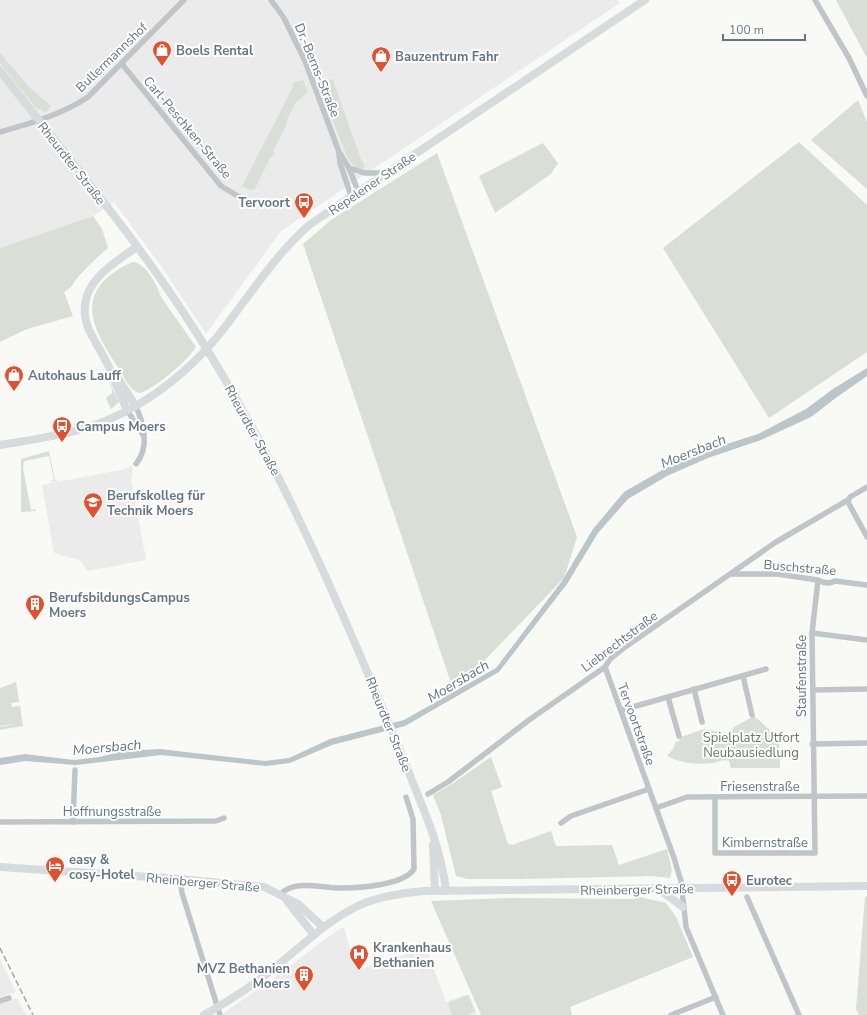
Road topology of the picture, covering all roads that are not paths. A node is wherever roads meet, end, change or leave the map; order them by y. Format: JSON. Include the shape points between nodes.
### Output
{"nodes":[{"id":1,"x":184,"y":0,"type":"edge"},
{"id":2,"x":271,"y":0,"type":"edge"},
{"id":3,"x":645,"y":0,"type":"edge"},
{"id":4,"x":815,"y":0,"type":"edge"},
{"id":5,"x":122,"y":64,"type":"junction"},
{"id":6,"x":0,"y":71,"type":"edge"},
{"id":7,"x":867,"y":96,"type":"edge"},
{"id":8,"x":0,"y":132,"type":"edge"},
{"id":9,"x":339,"y":152,"type":"junction"},
{"id":10,"x":349,"y":168,"type":"junction"},
{"id":11,"x":386,"y":173,"type":"junction"},
{"id":12,"x":354,"y":194,"type":"junction"},
{"id":13,"x":241,"y":198,"type":"dead end"},
{"id":14,"x":137,"y":248,"type":"junction"},
{"id":15,"x":108,"y":365,"type":"junction"},
{"id":16,"x":135,"y":405,"type":"junction"},
{"id":17,"x":127,"y":410,"type":"junction"},
{"id":18,"x":144,"y":436,"type":"junction"},
{"id":19,"x":0,"y":446,"type":"edge"},
{"id":20,"x":136,"y":464,"type":"dead end"},
{"id":21,"x":867,"y":487,"type":"edge"},
{"id":22,"x":848,"y":501,"type":"junction"},
{"id":23,"x":867,"y":537,"type":"edge"},
{"id":24,"x":732,"y":574,"type":"junction"},
{"id":25,"x":818,"y":580,"type":"junction"},
{"id":26,"x":867,"y":585,"type":"edge"},
{"id":27,"x":812,"y":633,"type":"junction"},
{"id":28,"x":867,"y":640,"type":"edge"},
{"id":29,"x":605,"y":667,"type":"junction"},
{"id":30,"x":766,"y":669,"type":"dead end"},
{"id":31,"x":743,"y":676,"type":"junction"},
{"id":32,"x":694,"y":690,"type":"junction"},
{"id":33,"x":812,"y":690,"type":"junction"},
{"id":34,"x":867,"y":690,"type":"edge"},
{"id":35,"x":668,"y":696,"type":"junction"},
{"id":36,"x":622,"y":710,"type":"junction"},
{"id":37,"x":752,"y":715,"type":"dead end"},
{"id":38,"x":702,"y":722,"type":"dead end"},
{"id":39,"x":679,"y":736,"type":"dead end"},
{"id":40,"x":867,"y":743,"type":"edge"},
{"id":41,"x":812,"y":744,"type":"junction"},
{"id":42,"x":75,"y":770,"type":"dead end"},
{"id":43,"x":649,"y":789,"type":"junction"},
{"id":44,"x":428,"y":794,"type":"dead end"},
{"id":45,"x":867,"y":796,"type":"edge"},
{"id":46,"x":406,"y":797,"type":"dead end"},
{"id":47,"x":715,"y":797,"type":"junction"},
{"id":48,"x":814,"y":797,"type":"junction"},
{"id":49,"x":656,"y":808,"type":"junction"},
{"id":50,"x":224,"y":818,"type":"dead end"},
{"id":51,"x":0,"y":822,"type":"edge"},
{"id":52,"x":73,"y":822,"type":"junction"},
{"id":53,"x":561,"y":823,"type":"dead end"},
{"id":54,"x":432,"y":832,"type":"junction"},
{"id":55,"x":0,"y":867,"type":"edge"},
{"id":56,"x":180,"y":879,"type":"junction"},
{"id":57,"x":867,"y":886,"type":"edge"},
{"id":58,"x":682,"y":888,"type":"junction"},
{"id":59,"x":659,"y":889,"type":"junction"},
{"id":60,"x":434,"y":891,"type":"junction"},
{"id":61,"x":446,"y":891,"type":"junction"},
{"id":62,"x":282,"y":896,"type":"junction"},
{"id":63,"x":747,"y":897,"type":"dead end"},
{"id":64,"x":683,"y":907,"type":"junction"},
{"id":65,"x":323,"y":927,"type":"junction"},
{"id":66,"x":314,"y":935,"type":"junction"},
{"id":67,"x":716,"y":997,"type":"junction"},
{"id":68,"x":10,"y":998,"type":"dead end"},
{"id":69,"x":0,"y":1001,"type":"edge"},
{"id":70,"x":219,"y":1011,"type":"edge"},
{"id":71,"x":204,"y":1015,"type":"edge"},
{"id":72,"x":671,"y":1015,"type":"edge"},
{"id":73,"x":723,"y":1015,"type":"edge"},
{"id":74,"x":799,"y":1015,"type":"edge"}],
"edges":[{"from":1,"to":5,"type":"street","name":"Bullermannshof"},
{"from":2,"to":9,"type":"street","name":"Dr.-Berns-Straße","via":[[284,18],[305,61]]},
{"from":3,"to":11,"type":"main road","name":"Repelener Straße"},
{"from":4,"to":7,"type":"street","via":[[849,58]]},
{"from":5,"to":8,"type":"street","name":"Bullermannshof","via":[[88,97],[72,108],[55,116]]},
{"from":5,"to":13,"type":"street","name":"Carl-Peschken-Straße","via":[[221,186]]},
{"from":6,"to":14,"type":"main road","name":"Rheurdter Straße"},
{"from":9,"to":10,"type":"street","name":"Dr.-Berns-Straße"},
{"from":9,"to":12,"type":"street","name":"Dr.-Berns-Straße","via":[[340,163]]},
{"from":10,"to":11,"type":"street","via":[[365,173]]},
{"from":10,"to":12,"type":"street","name":"Dr.-Berns-Straße"},
{"from":11,"to":12,"type":"main road","name":"Repelener Straße"},
{"from":12,"to":16,"type":"main road","name":"Repelener Straße","via":[[309,225],[289,244],[196,361],[166,386]]},
{"from":14,"to":15,"type":"main road","via":[[111,264],[94,281],[84,304],[86,321]]},
{"from":14,"to":54,"type":"main road","name":"Rheurdter Straße","via":[[215,362],[287,491],[348,624]]},
{"from":15,"to":16,"type":"main road"},
{"from":15,"to":17,"type":"main road"},
{"from":16,"to":17,"type":"main road","name":"Repelener Straße"},
{"from":16,"to":18,"type":"street"},
{"from":17,"to":18,"type":"street"},
{"from":17,"to":19,"type":"main road","name":"Repelener Straße","via":[[89,427]]},
{"from":18,"to":20,"type":"street","via":[[143,454]]},
{"from":21,"to":22,"type":"street","name":"Liebrechtstraße"},
{"from":22,"to":23,"type":"street"},
{"from":22,"to":24,"type":"street","name":"Liebrechtstraße","via":[[776,542]]},
{"from":24,"to":25,"type":"street","name":"Buschstraße","via":[[777,574]]},
{"from":24,"to":29,"type":"street","name":"Liebrechtstraße","via":[[621,650]]},
{"from":25,"to":26,"type":"street","name":"Buschstraße"},
{"from":25,"to":27,"type":"street","name":"Staufenstraße"},
{"from":27,"to":28,"type":"street"},
{"from":27,"to":33,"type":"street","name":"Staufenstraße"},
{"from":29,"to":36,"type":"street","name":"Tervoortstraße"},
{"from":29,"to":44,"type":"street","name":"Liebrechtstraße"},
{"from":30,"to":31,"type":"street"},
{"from":31,"to":32,"type":"street"},
{"from":31,"to":37,"type":"street"},
{"from":32,"to":35,"type":"street"},
{"from":32,"to":38,"type":"street"},
{"from":33,"to":34,"type":"street"},
{"from":33,"to":41,"type":"street","name":"Staufenstraße"},
{"from":35,"to":36,"type":"street"},
{"from":35,"to":39,"type":"street"},
{"from":36,"to":43,"type":"street","name":"Tervoortstraße"},
{"from":40,"to":41,"type":"street"},
{"from":41,"to":48,"type":"street","name":"Staufenstraße"},
{"from":42,"to":52,"type":"street"},
{"from":43,"to":49,"type":"street","name":"Tervoortstraße"},
{"from":43,"to":53,"type":"street","via":[[571,816]]},
{"from":45,"to":48,"type":"street","name":"Friesenstraße"},
{"from":46,"to":62,"type":"street","via":[[413,819],[414,869],[411,873],[402,879],[383,884],[342,888],[300,886],[286,889]]},
{"from":47,"to":48,"type":"street","name":"Friesenstraße"},
{"from":47,"to":48,"type":"street","name":"Kimbernstraße","via":[[715,853],[779,854],[815,853]]},
{"from":47,"to":49,"type":"street","name":"Friesenstraße","via":[[687,796]]},
{"from":49,"to":58,"type":"street","name":"Tervoortstraße"},
{"from":50,"to":52,"type":"street","name":"Hoffnungsstraße","via":[[216,821]]},
{"from":51,"to":52,"type":"street","name":"Hoffnungsstraße"},
{"from":54,"to":60,"type":"main road","name":"Rheurdter Straße"},
{"from":54,"to":61,"type":"main road","name":"Rheurdter Straße","via":[[440,856]]},
{"from":55,"to":56,"type":"main road","name":"Rheinberger Straße"},
{"from":56,"to":62,"type":"main road","name":"Rheinberger Straße","via":[[264,888]]},
{"from":56,"to":70,"type":"street","via":[[182,893]]},
{"from":57,"to":58,"type":"main road","name":"Rheinberger Straße"},
{"from":58,"to":59,"type":"main road","name":"Rheinberger Straße"},
{"from":58,"to":64,"type":"street","name":"Tervoortstraße"},
{"from":59,"to":61,"type":"main road","name":"Rheinberger Straße"},
{"from":59,"to":64,"type":"main road"},
{"from":60,"to":61,"type":"main road","name":"Rheinberger Straße"},
{"from":60,"to":65,"type":"main road","name":"Rheinberger Straße","via":[[407,893],[361,905]]},
{"from":62,"to":65,"type":"main road","name":"Rheinberger Straße","via":[[298,904]]},
{"from":62,"to":66,"type":"main road"},
{"from":63,"to":74,"type":"street"},
{"from":64,"to":67,"type":"street","name":"Tervoortstraße","via":[[686,927]]},
{"from":65,"to":66,"type":"main road","name":"Rheinberger Straße"},
{"from":66,"to":70,"type":"main road","name":"Rheinberger Straße"},
{"from":67,"to":72,"type":"street"},
{"from":67,"to":73,"type":"street","name":"Tervoortstraße"},
{"from":68,"to":69,"type":"street"},
{"from":70,"to":71,"type":"main road","name":"Rheinberger Straße"}]}
